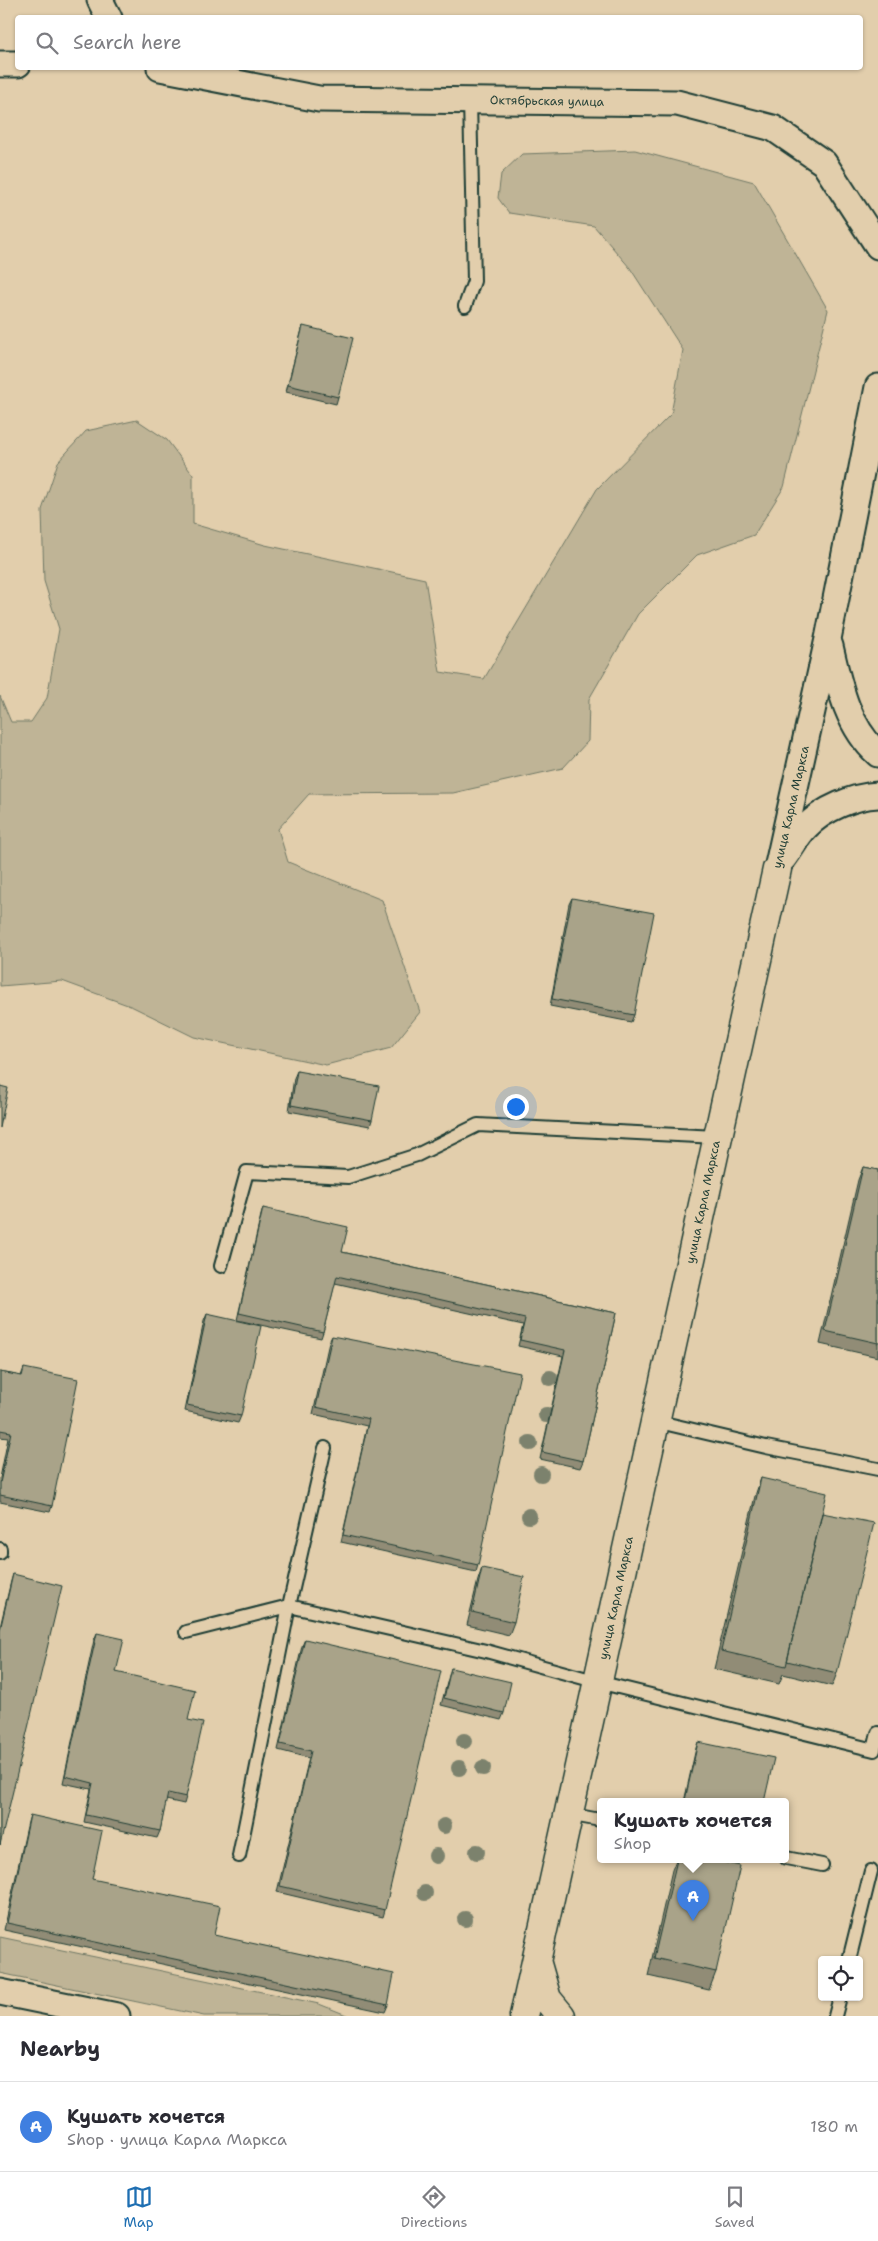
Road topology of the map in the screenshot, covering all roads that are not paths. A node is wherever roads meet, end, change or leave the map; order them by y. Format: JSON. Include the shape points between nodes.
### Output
{"nodes":[{"id":1,"x":100,"y":0,"type":"edge"},
{"id":2,"x":108,"y":15,"type":"edge"},
{"id":3,"x":0,"y":64,"type":"edge"},
{"id":4,"x":15,"y":64,"type":"edge"},
{"id":5,"x":170,"y":70,"type":"edge"},
{"id":6,"x":470,"y":100,"type":"junction"},
{"id":7,"x":878,"y":246,"type":"edge"},
{"id":8,"x":465,"y":306,"type":"dead end"},
{"id":9,"x":878,"y":387,"type":"edge"},
{"id":10,"x":828,"y":639,"type":"junction"},
{"id":11,"x":878,"y":754,"type":"edge"},
{"id":12,"x":878,"y":794,"type":"edge"},
{"id":13,"x":777,"y":869,"type":"junction"},
{"id":14,"x":718,"y":1137,"type":"junction"},
{"id":15,"x":221,"y":1266,"type":"dead end"},
{"id":16,"x":655,"y":1421,"type":"junction"},
{"id":17,"x":325,"y":1448,"type":"dead end"},
{"id":18,"x":878,"y":1469,"type":"edge"},
{"id":19,"x":0,"y":1549,"type":"edge"},
{"id":20,"x":0,"y":1553,"type":"edge"},
{"id":21,"x":289,"y":1606,"type":"junction"},
{"id":22,"x":186,"y":1632,"type":"dead end"},
{"id":23,"x":598,"y":1682,"type":"junction"},
{"id":24,"x":878,"y":1733,"type":"edge"},
{"id":25,"x":568,"y":1814,"type":"junction"},
{"id":26,"x":597,"y":1819,"type":"edge"},
{"id":27,"x":240,"y":1856,"type":"dead end"},
{"id":28,"x":789,"y":1859,"type":"edge"},
{"id":29,"x":822,"y":1865,"type":"dead end"},
{"id":30,"x":871,"y":1871,"type":"dead end"},
{"id":31,"x":850,"y":1956,"type":"edge"},
{"id":32,"x":536,"y":1958,"type":"junction"},
{"id":33,"x":0,"y":1992,"type":"edge"},
{"id":34,"x":839,"y":2001,"type":"edge"},
{"id":35,"x":117,"y":2016,"type":"edge"},
{"id":36,"x":524,"y":2016,"type":"edge"},
{"id":37,"x":561,"y":2016,"type":"edge"},
{"id":38,"x":836,"y":2016,"type":"edge"}],
"edges":[{"from":1,"to":2,"type":"street"},
{"from":3,"to":4,"type":"street"},
{"from":5,"to":6,"type":"street","name":"Октябрьская улица","via":[[319,99]]},
{"from":6,"to":7,"type":"street","name":"Октябрьская улица","via":[[677,103],[773,128],[824,163]]},
{"from":6,"to":8,"type":"lane","via":[[474,281]]},
{"from":9,"to":10,"type":"street","name":"улица Карла Маркса"},
{"from":10,"to":11,"type":"street","via":[[851,719]]},
{"from":10,"to":13,"type":"street","name":"улица Карла Маркса"},
{"from":12,"to":13,"type":"street","via":[[862,796],[829,810],[807,826]]},
{"from":13,"to":14,"type":"street","name":"улица Карла Маркса"},
{"from":14,"to":15,"type":"lane","via":[[478,1126],[417,1155],[348,1177],[247,1172]]},
{"from":14,"to":16,"type":"street","name":"улица Карла Маркса"},
{"from":16,"to":18,"type":"lane","via":[[766,1448]]},
{"from":16,"to":23,"type":"street","name":"улица Карла Маркса"},
{"from":17,"to":21,"type":"lane"},
{"from":19,"to":20,"type":"lane"},
{"from":21,"to":22,"type":"lane"},
{"from":21,"to":23,"type":"lane","via":[[486,1650]]},
{"from":21,"to":27,"type":"lane"},
{"from":23,"to":24,"type":"lane","via":[[874,1750]]},
{"from":23,"to":25,"type":"street","name":"улица Карла Маркса"},
{"from":25,"to":26,"type":"lane"},
{"from":25,"to":32,"type":"street","name":"улица Карла Маркса"},
{"from":28,"to":29,"type":"lane"},
{"from":30,"to":31,"type":"lane"},
{"from":32,"to":36,"type":"street","name":"улица Карла Маркса"},
{"from":32,"to":37,"type":"street","via":[[547,1999]]},
{"from":33,"to":35,"type":"street"},
{"from":34,"to":38,"type":"lane"}]}
